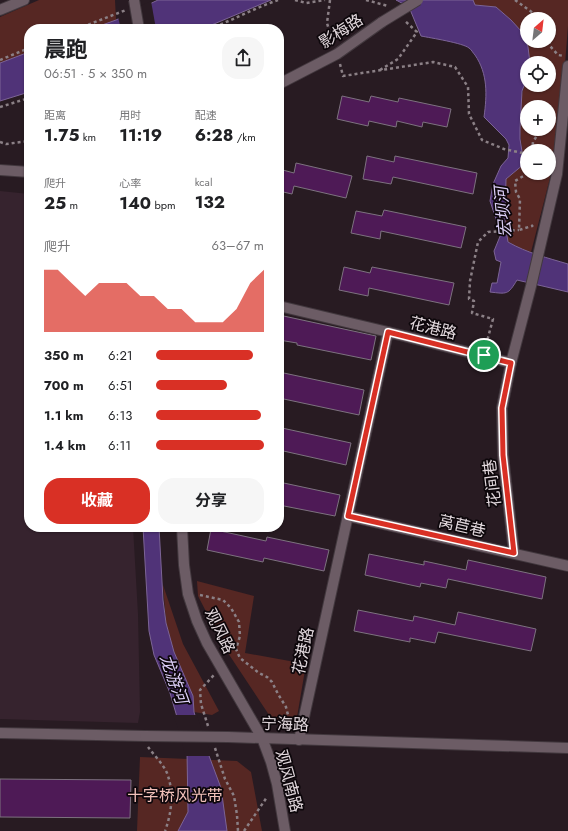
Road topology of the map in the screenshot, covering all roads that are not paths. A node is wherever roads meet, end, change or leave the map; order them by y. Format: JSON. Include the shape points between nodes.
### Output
{"nodes":[{"id":1,"x":24,"y":0,"type":"edge"},
{"id":2,"x":134,"y":0,"type":"edge"},
{"id":3,"x":418,"y":0,"type":"edge"},
{"id":4,"x":0,"y":10,"type":"edge"},
{"id":5,"x":138,"y":24,"type":"edge"},
{"id":6,"x":568,"y":66,"type":"edge"},
{"id":7,"x":284,"y":81,"type":"edge"},
{"id":8,"x":0,"y":170,"type":"edge"},
{"id":9,"x":24,"y":172,"type":"edge"},
{"id":10,"x":284,"y":307,"type":"edge"},
{"id":11,"x":388,"y":332,"type":"junction"},
{"id":12,"x":511,"y":363,"type":"junction"},
{"id":13,"x":348,"y":516,"type":"junction"},
{"id":14,"x":182,"y":532,"type":"edge"},
{"id":15,"x":514,"y":553,"type":"junction"},
{"id":16,"x":568,"y":566,"type":"edge"},
{"id":17,"x":0,"y":733,"type":"edge"},
{"id":18,"x":262,"y":738,"type":"junction"},
{"id":19,"x":296,"y":740,"type":"junction"},
{"id":20,"x":568,"y":748,"type":"edge"},
{"id":21,"x":285,"y":831,"type":"edge"}],
"edges":[{"from":1,"to":4,"type":"street"},
{"from":2,"to":5,"type":"street","bridge":true},
{"from":3,"to":7,"type":"street","name":"影梅路","bridge":true,"via":[[337,54]]},
{"from":6,"to":12,"type":"street","via":[[557,174]]},
{"from":8,"to":9,"type":"street"},
{"from":10,"to":11,"type":"street"},
{"from":11,"to":12,"type":"street","name":"花港路"},
{"from":11,"to":13,"type":"street","name":"花港路"},
{"from":12,"to":15,"type":"street","name":"花间巷","via":[[502,408],[503,455]]},
{"from":13,"to":15,"type":"street","name":"莴苣巷"},
{"from":13,"to":19,"type":"street","name":"花港路"},
{"from":14,"to":18,"type":"street","name":"观风路","via":[[188,594],[197,621]]},
{"from":15,"to":16,"type":"street","name":"莴苣巷"},
{"from":17,"to":18,"type":"street","name":"宁海路","bridge":true},
{"from":18,"to":19,"type":"street","name":"宁海路"},
{"from":18,"to":21,"type":"street","name":"观风南路","via":[[277,784]]},
{"from":19,"to":20,"type":"street","name":"宁海路"}]}
